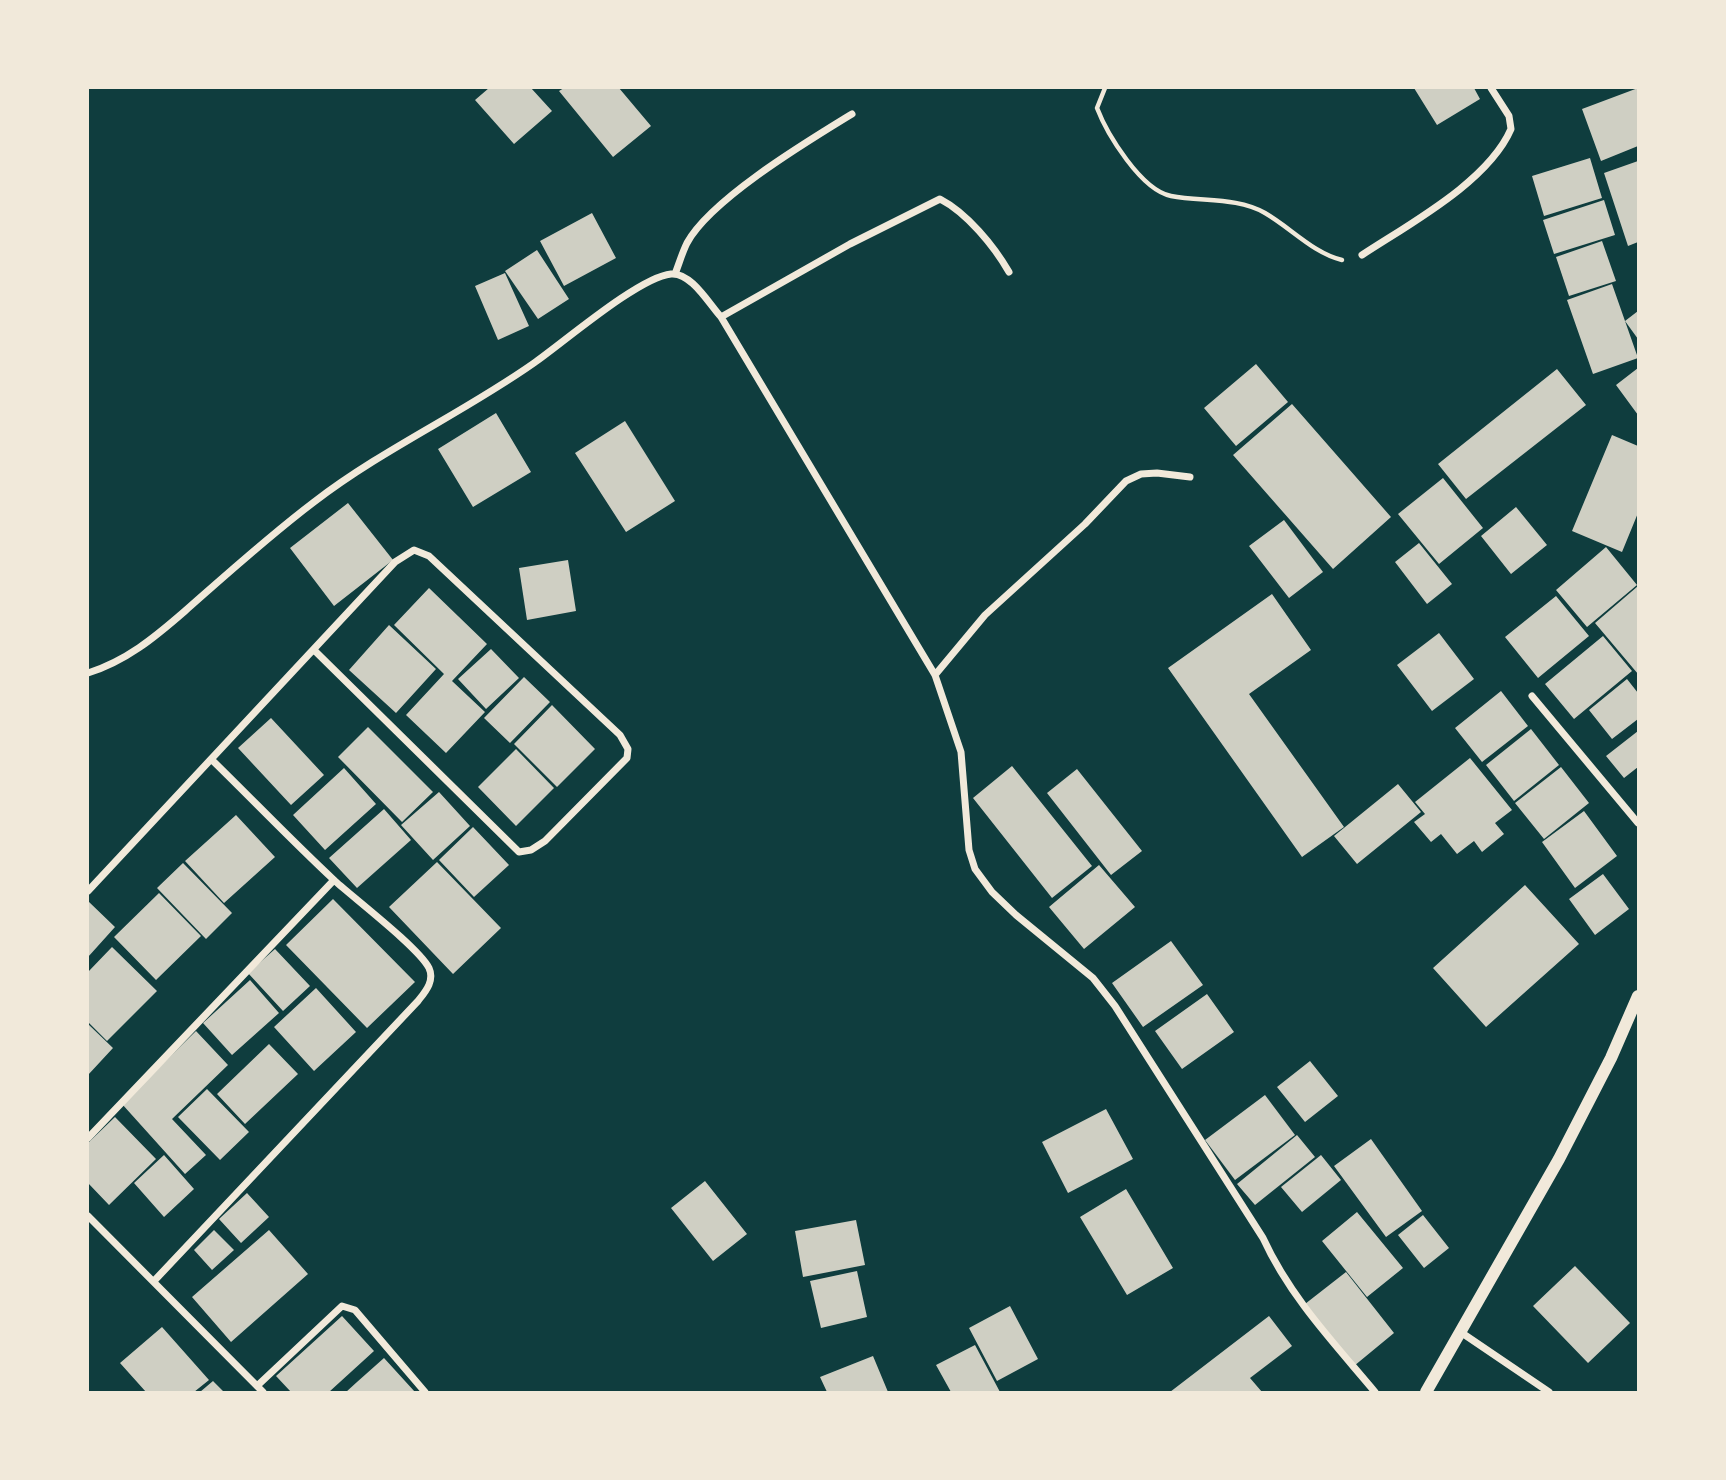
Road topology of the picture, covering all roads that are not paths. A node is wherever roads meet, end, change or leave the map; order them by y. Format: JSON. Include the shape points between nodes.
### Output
{"nodes":[{"id":1,"x":1491,"y":88,"type":"edge"},
{"id":2,"x":852,"y":114,"type":"dead end"},
{"id":3,"x":1362,"y":255,"type":"road end"},
{"id":4,"x":1009,"y":272,"type":"dead end"},
{"id":5,"x":675,"y":274,"type":"junction"},
{"id":6,"x":721,"y":317,"type":"junction"},
{"id":7,"x":1190,"y":477,"type":"dead end"},
{"id":8,"x":315,"y":651,"type":"junction"},
{"id":9,"x":88,"y":673,"type":"edge"},
{"id":10,"x":935,"y":675,"type":"junction"},
{"id":11,"x":1532,"y":696,"type":"dead end"},
{"id":12,"x":212,"y":761,"type":"junction"},
{"id":13,"x":1639,"y":823,"type":"edge"},
{"id":14,"x":334,"y":880,"type":"junction"},
{"id":15,"x":88,"y":891,"type":"edge"},
{"id":16,"x":1639,"y":996,"type":"edge"},
{"id":17,"x":88,"y":1138,"type":"edge"},
{"id":18,"x":88,"y":1216,"type":"edge"},
{"id":19,"x":154,"y":1281,"type":"junction"},
{"id":20,"x":1462,"y":1333,"type":"junction"},
{"id":21,"x":260,"y":1389,"type":"edge"},
{"id":22,"x":425,"y":1392,"type":"edge"},
{"id":23,"x":1375,"y":1392,"type":"edge"},
{"id":24,"x":1426,"y":1392,"type":"edge"},
{"id":25,"x":1549,"y":1392,"type":"edge"}],
"edges":[{"from":1,"to":3,"type":"street","via":[[1509,117],[1511,129],[1502,145],[1447,198]]},
{"from":2,"to":5,"type":"street","via":[[765,170],[716,210],[687,242]]},
{"from":4,"to":6,"type":"street","via":[[978,232],[940,199]]},
{"from":5,"to":6,"type":"street","via":[[688,279]]},
{"from":5,"to":9,"type":"street","via":[[629,294],[523,371],[351,476],[261,545],[164,631],[114,665]]},
{"from":6,"to":10,"type":"street"},
{"from":7,"to":10,"type":"street","via":[[1141,474],[1126,481],[985,615]]},
{"from":8,"to":8,"type":"street","via":[[395,562],[414,550],[422,552],[620,735],[628,749],[627,758],[545,841],[519,852]]},
{"from":8,"to":12,"type":"street"},
{"from":10,"to":23,"type":"street","via":[[961,752],[968,850],[975,869],[1016,915],[1070,956],[1101,987],[1263,1238],[1283,1278]]},
{"from":11,"to":13,"type":"street"},
{"from":12,"to":14,"type":"street"},
{"from":12,"to":15,"type":"street"},
{"from":14,"to":17,"type":"street"},
{"from":14,"to":19,"type":"street","via":[[428,967],[429,987]]},
{"from":16,"to":20,"type":"street","via":[[1559,1159]]},
{"from":18,"to":19,"type":"street"},
{"from":19,"to":21,"type":"street"},
{"from":20,"to":24,"type":"street"},
{"from":20,"to":25,"type":"street"},
{"from":21,"to":22,"type":"street","via":[[342,1306],[355,1310]]}]}
